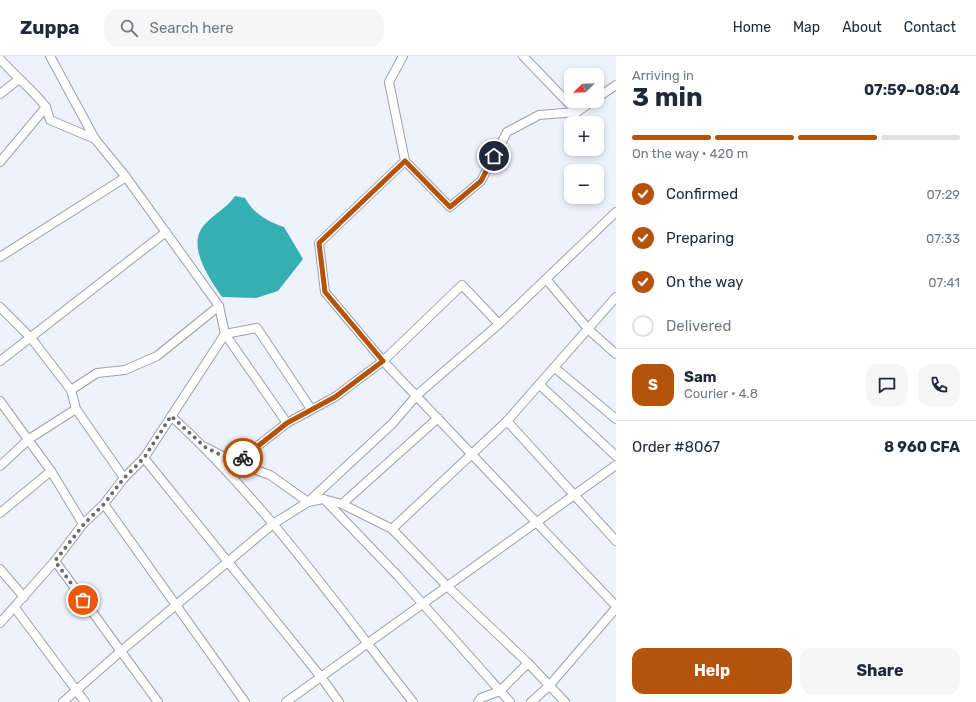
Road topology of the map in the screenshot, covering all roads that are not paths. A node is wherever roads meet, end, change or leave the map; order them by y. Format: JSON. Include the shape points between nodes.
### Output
{"nodes":[{"id":1,"x":50,"y":56,"type":"edge"},
{"id":2,"x":403,"y":56,"type":"edge"},
{"id":3,"x":523,"y":56,"type":"edge"},
{"id":4,"x":0,"y":59,"type":"edge"},
{"id":5,"x":19,"y":79,"type":"junction"},
{"id":6,"x":616,"y":85,"type":"edge"},
{"id":7,"x":604,"y":93,"type":"edge"},
{"id":8,"x":0,"y":94,"type":"edge"},
{"id":9,"x":46,"y":107,"type":"junction"},
{"id":10,"x":583,"y":108,"type":"edge"},
{"id":11,"x":577,"y":112,"type":"junction"},
{"id":12,"x":95,"y":139,"type":"junction"},
{"id":13,"x":405,"y":161,"type":"junction"},
{"id":14,"x":0,"y":162,"type":"edge"},
{"id":15,"x":126,"y":177,"type":"junction"},
{"id":16,"x":616,"y":213,"type":"edge"},
{"id":17,"x":166,"y":232,"type":"junction"},
{"id":18,"x":0,"y":257,"type":"edge"},
{"id":19,"x":546,"y":279,"type":"junction"},
{"id":20,"x":616,"y":297,"type":"edge"},
{"id":21,"x":219,"y":306,"type":"junction"},
{"id":22,"x":0,"y":307,"type":"edge"},
{"id":23,"x":499,"y":324,"type":"junction"},
{"id":24,"x":589,"y":330,"type":"junction"},
{"id":25,"x":225,"y":334,"type":"junction"},
{"id":26,"x":31,"y":338,"type":"junction"},
{"id":27,"x":616,"y":354,"type":"edge"},
{"id":28,"x":0,"y":361,"type":"edge"},
{"id":29,"x":383,"y":361,"type":"junction"},
{"id":30,"x":555,"y":368,"type":"junction"},
{"id":31,"x":540,"y":385,"type":"junction"},
{"id":32,"x":71,"y":390,"type":"junction"},
{"id":33,"x":417,"y":395,"type":"junction"},
{"id":34,"x":0,"y":401,"type":"edge"},
{"id":35,"x":76,"y":409,"type":"junction"},
{"id":36,"x":311,"y":409,"type":"junction"},
{"id":37,"x":171,"y":416,"type":"junction"},
{"id":38,"x":438,"y":418,"type":"junction"},
{"id":39,"x":616,"y":419,"type":"edge"},
{"id":40,"x":507,"y":421,"type":"junction"},
{"id":41,"x":287,"y":423,"type":"junction"},
{"id":42,"x":29,"y":439,"type":"junction"},
{"id":43,"x":205,"y":447,"type":"junction"},
{"id":44,"x":470,"y":454,"type":"junction"},
{"id":45,"x":616,"y":456,"type":"edge"},
{"id":46,"x":144,"y":458,"type":"junction"},
{"id":47,"x":236,"y":463,"type":"junction"},
{"id":48,"x":616,"y":465,"type":"edge"},
{"id":49,"x":0,"y":466,"type":"edge"},
{"id":50,"x":51,"y":471,"type":"junction"},
{"id":51,"x":124,"y":478,"type":"junction"},
{"id":52,"x":573,"y":495,"type":"junction"},
{"id":53,"x":323,"y":499,"type":"junction"},
{"id":54,"x":308,"y":502,"type":"junction"},
{"id":55,"x":104,"y":504,"type":"junction"},
{"id":56,"x":342,"y":504,"type":"junction"},
{"id":57,"x":0,"y":513,"type":"edge"},
{"id":58,"x":536,"y":523,"type":"junction"},
{"id":59,"x":84,"y":524,"type":"junction"},
{"id":60,"x":273,"y":524,"type":"junction"},
{"id":61,"x":392,"y":529,"type":"junction"},
{"id":62,"x":616,"y":541,"type":"edge"},
{"id":63,"x":55,"y":561,"type":"junction"},
{"id":64,"x":228,"y":563,"type":"junction"},
{"id":65,"x":0,"y":569,"type":"edge"},
{"id":66,"x":447,"y":586,"type":"junction"},
{"id":67,"x":24,"y":597,"type":"junction"},
{"id":68,"x":423,"y":604,"type":"junction"},
{"id":69,"x":176,"y":605,"type":"junction"},
{"id":70,"x":616,"y":607,"type":"edge"},
{"id":71,"x":15,"y":608,"type":"junction"},
{"id":72,"x":0,"y":623,"type":"edge"},
{"id":73,"x":367,"y":644,"type":"junction"},
{"id":74,"x":120,"y":651,"type":"junction"},
{"id":75,"x":528,"y":663,"type":"junction"},
{"id":76,"x":321,"y":677,"type":"junction"},
{"id":77,"x":550,"y":686,"type":"junction"},
{"id":78,"x":76,"y":690,"type":"junction"},
{"id":79,"x":500,"y":691,"type":"junction"},
{"id":80,"x":481,"y":701,"type":"edge"},
{"id":81,"x":63,"y":702,"type":"edge"},
{"id":82,"x":85,"y":702,"type":"edge"},
{"id":83,"x":158,"y":702,"type":"edge"},
{"id":84,"x":245,"y":702,"type":"edge"},
{"id":85,"x":286,"y":702,"type":"edge"},
{"id":86,"x":340,"y":702,"type":"edge"},
{"id":87,"x":413,"y":702,"type":"edge"},
{"id":88,"x":510,"y":702,"type":"edge"},
{"id":89,"x":531,"y":702,"type":"edge"},
{"id":90,"x":565,"y":702,"type":"edge"}],
"edges":[{"from":1,"to":12,"type":"street"},
{"from":2,"to":13,"type":"street","via":[[389,82]]},
{"from":3,"to":11,"type":"street"},
{"from":4,"to":5,"type":"street"},
{"from":5,"to":8,"type":"street"},
{"from":5,"to":9,"type":"street","via":[[31,88]]},
{"from":6,"to":7,"type":"street"},
{"from":9,"to":12,"type":"street","via":[[50,120]]},
{"from":9,"to":14,"type":"street"},
{"from":10,"to":11,"type":"street"},
{"from":11,"to":13,"type":"street","via":[[539,115],[506,132],[481,181],[450,207]]},
{"from":12,"to":15,"type":"street"},
{"from":13,"to":29,"type":"street","via":[[319,243],[325,292]]},
{"from":15,"to":17,"type":"street"},
{"from":15,"to":18,"type":"street"},
{"from":16,"to":19,"type":"street"},
{"from":17,"to":21,"type":"street"},
{"from":17,"to":26,"type":"street"},
{"from":19,"to":23,"type":"street"},
{"from":19,"to":24,"type":"street"},
{"from":20,"to":24,"type":"street"},
{"from":21,"to":25,"type":"street"},
{"from":21,"to":32,"type":"street","via":[[157,356],[125,370],[97,373]]},
{"from":22,"to":26,"type":"street"},
{"from":23,"to":29,"type":"street","via":[[462,285]]},
{"from":23,"to":33,"type":"street"},
{"from":24,"to":27,"type":"street"},
{"from":24,"to":30,"type":"street"},
{"from":25,"to":36,"type":"street","via":[[257,328]]},
{"from":25,"to":37,"type":"street"},
{"from":25,"to":41,"type":"street"},
{"from":26,"to":28,"type":"street"},
{"from":26,"to":32,"type":"street"},
{"from":29,"to":33,"type":"street"},
{"from":29,"to":36,"type":"street","via":[[335,397]]},
{"from":30,"to":31,"type":"street"},
{"from":30,"to":39,"type":"street"},
{"from":31,"to":40,"type":"street"},
{"from":31,"to":45,"type":"street"},
{"from":32,"to":35,"type":"street"},
{"from":33,"to":38,"type":"street"},
{"from":33,"to":54,"type":"street","via":[[392,424]]},
{"from":34,"to":42,"type":"street"},
{"from":35,"to":42,"type":"street"},
{"from":35,"to":51,"type":"street"},
{"from":36,"to":41,"type":"street"},
{"from":37,"to":43,"type":"street"},
{"from":37,"to":46,"type":"street"},
{"from":38,"to":44,"type":"street"},
{"from":38,"to":56,"type":"street"},
{"from":40,"to":44,"type":"street"},
{"from":40,"to":52,"type":"street"},
{"from":41,"to":47,"type":"street"},
{"from":42,"to":49,"type":"street"},
{"from":42,"to":50,"type":"street"},
{"from":43,"to":47,"type":"street"},
{"from":43,"to":60,"type":"street"},
{"from":44,"to":58,"type":"street"},
{"from":44,"to":61,"type":"street"},
{"from":46,"to":51,"type":"street"},
{"from":46,"to":64,"type":"street"},
{"from":47,"to":54,"type":"street","via":[[270,475]]},
{"from":48,"to":52,"type":"street"},
{"from":50,"to":57,"type":"street"},
{"from":50,"to":59,"type":"street"},
{"from":51,"to":55,"type":"street"},
{"from":52,"to":58,"type":"street"},
{"from":52,"to":62,"type":"street"},
{"from":53,"to":54,"type":"street"},
{"from":53,"to":56,"type":"street"},
{"from":53,"to":68,"type":"street"},
{"from":54,"to":60,"type":"street"},
{"from":55,"to":59,"type":"street"},
{"from":55,"to":69,"type":"street"},
{"from":56,"to":61,"type":"street"},
{"from":58,"to":66,"type":"street"},
{"from":58,"to":70,"type":"street"},
{"from":59,"to":63,"type":"street"},
{"from":60,"to":64,"type":"street"},
{"from":60,"to":73,"type":"street"},
{"from":61,"to":66,"type":"street"},
{"from":63,"to":67,"type":"street"},
{"from":63,"to":74,"type":"street"},
{"from":64,"to":69,"type":"street"},
{"from":64,"to":76,"type":"street"},
{"from":65,"to":67,"type":"street"},
{"from":66,"to":68,"type":"street"},
{"from":66,"to":75,"type":"street"},
{"from":67,"to":71,"type":"street"},
{"from":68,"to":73,"type":"street"},
{"from":68,"to":79,"type":"street"},
{"from":69,"to":74,"type":"street"},
{"from":69,"to":84,"type":"street"},
{"from":70,"to":77,"type":"street"},
{"from":71,"to":72,"type":"street"},
{"from":71,"to":78,"type":"street"},
{"from":73,"to":76,"type":"street"},
{"from":73,"to":87,"type":"street"},
{"from":74,"to":78,"type":"street"},
{"from":74,"to":83,"type":"street"},
{"from":75,"to":77,"type":"street"},
{"from":75,"to":79,"type":"street"},
{"from":76,"to":85,"type":"street"},
{"from":76,"to":86,"type":"street"},
{"from":77,"to":89,"type":"street"},
{"from":77,"to":90,"type":"street"},
{"from":78,"to":81,"type":"street"},
{"from":78,"to":82,"type":"street"},
{"from":79,"to":80,"type":"street"},
{"from":79,"to":88,"type":"street"}]}
